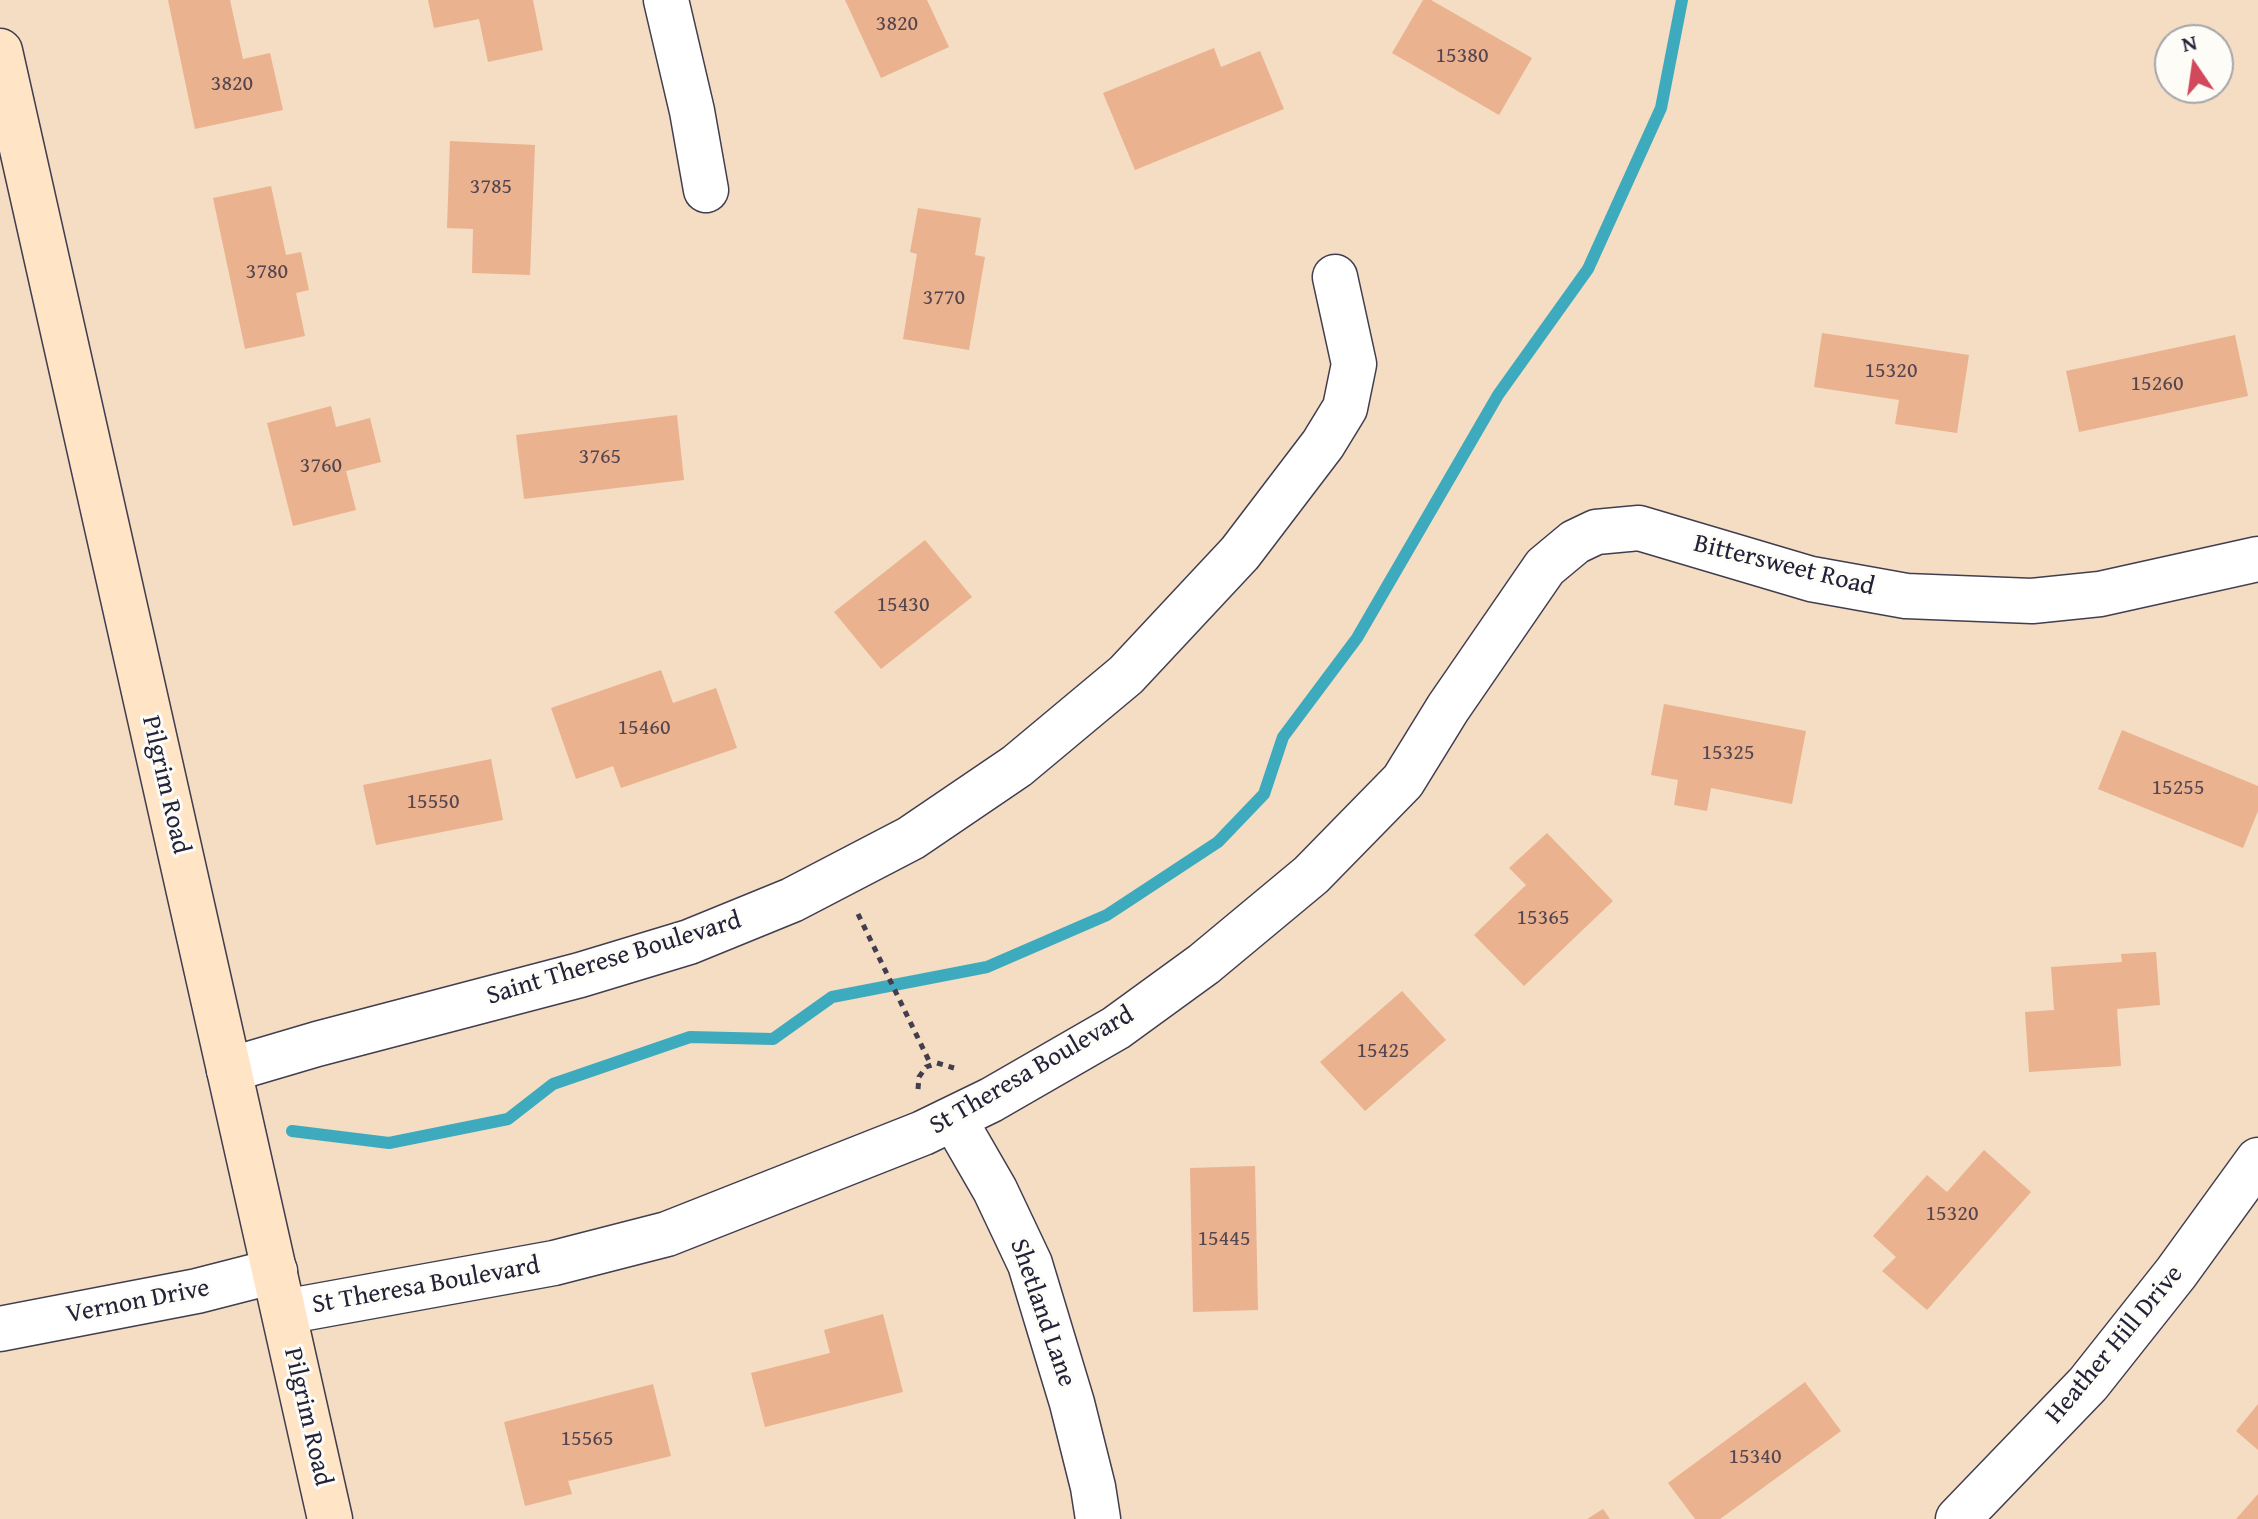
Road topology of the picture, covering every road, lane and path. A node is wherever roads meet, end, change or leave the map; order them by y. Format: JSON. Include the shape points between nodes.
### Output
{"nodes":[{"id":1,"x":666,"y":0,"type":"edge"},
{"id":2,"x":2,"y":67,"type":"edge"},
{"id":3,"x":706,"y":190,"type":"dead end"},
{"id":4,"x":1335,"y":277,"type":"dead end"},
{"id":5,"x":1596,"y":532,"type":"joint"},
{"id":6,"x":2258,"y":559,"type":"edge"},
{"id":7,"x":864,"y":924,"type":"dead end"},
{"id":8,"x":931,"y":1065,"type":"dead end"},
{"id":9,"x":229,"y":1070,"type":"junction"},
{"id":10,"x":954,"y":1119,"type":"junction"},
{"id":11,"x":2258,"y":1160,"type":"edge"},
{"id":12,"x":279,"y":1292,"type":"junction"},
{"id":13,"x":0,"y":1329,"type":"edge"},
{"id":14,"x":330,"y":1519,"type":"edge"},
{"id":15,"x":1098,"y":1519,"type":"edge"},
{"id":16,"x":1958,"y":1519,"type":"edge"}],
"edges":[{"from":1,"to":3,"type":"street"},
{"from":2,"to":9,"type":"main road","name":"Pilgrim Road"},
{"from":4,"to":9,"type":"street","name":"Saint Therese Boulevard","via":[[1354,364],[1345,408],[1323,444],[1240,553],[1126,675],[1017,766],[911,838],[792,900],[689,942]]},
{"from":5,"to":6,"type":"street","name":"Bittersweet Road","via":[[1639,528],[1811,579],[1938,598],[2032,601],[2100,594]]},
{"from":5,"to":10,"type":"street","name":"St Theresa Boulevard","via":[[1545,567],[1403,781],[1311,875],[1116,1028]]},
{"from":7,"to":8,"type":"path"},
{"from":9,"to":12,"type":"main road","name":"Pilgrim Road"},
{"from":10,"to":12,"type":"street","name":"St Theresa Boulevard","via":[[667,1234],[499,1274]]},
{"from":10,"to":15,"type":"street","name":"Shetland Lane","via":[[1030,1264],[1072,1403]]},
{"from":11,"to":16,"type":"street","name":"Heather Hill Drive","via":[[2088,1384]]},
{"from":12,"to":13,"type":"street","name":"Vernon Drive","via":[[197,1291]]},
{"from":12,"to":14,"type":"main road","name":"Pilgrim Road"}]}
